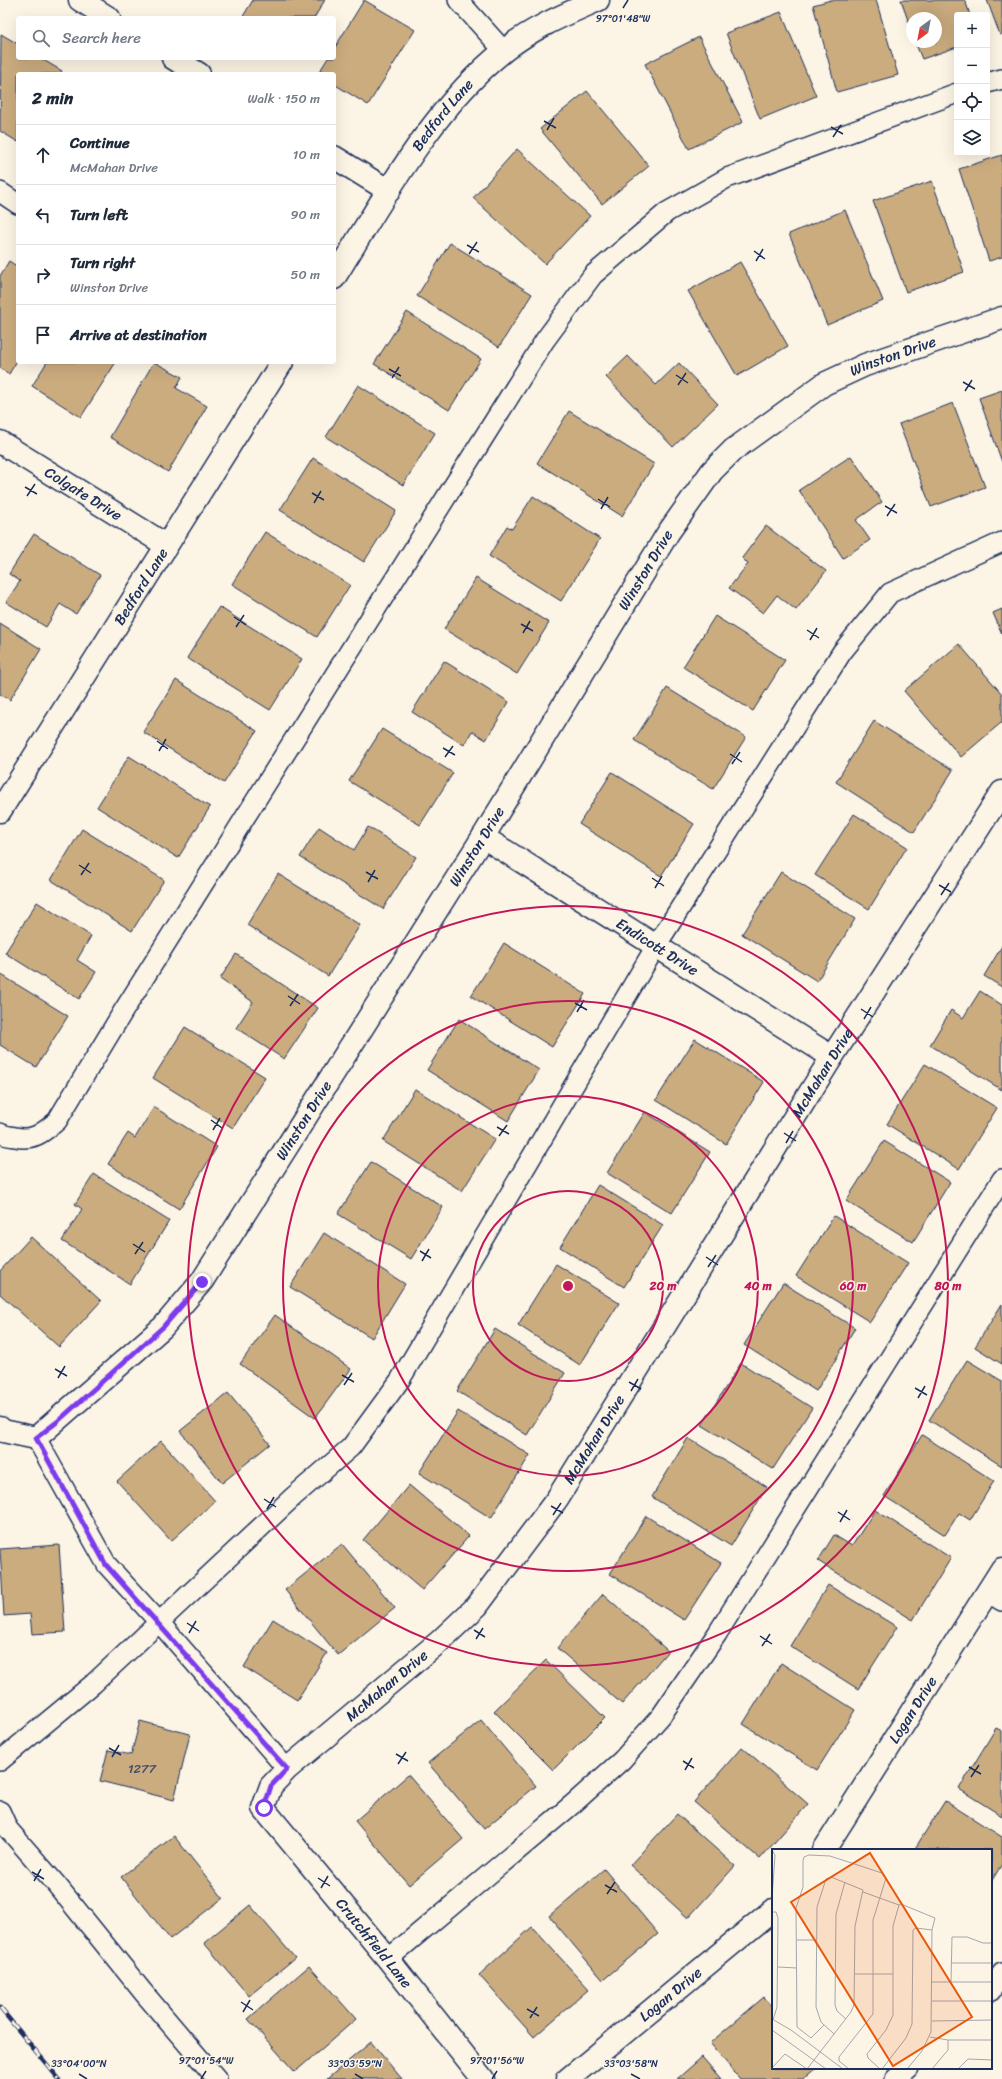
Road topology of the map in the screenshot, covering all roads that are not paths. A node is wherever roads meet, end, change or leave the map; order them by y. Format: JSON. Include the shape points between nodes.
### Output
{"nodes":[{"id":1,"x":80,"y":0,"type":"edge"},
{"id":2,"x":458,"y":0,"type":"edge"},
{"id":3,"x":598,"y":0,"type":"edge"},
{"id":4,"x":106,"y":16,"type":"edge"},
{"id":5,"x":504,"y":51,"type":"junction"},
{"id":6,"x":176,"y":60,"type":"edge"},
{"id":7,"x":196,"y":72,"type":"edge"},
{"id":8,"x":1002,"y":79,"type":"edge"},
{"id":9,"x":990,"y":83,"type":"edge"},
{"id":10,"x":954,"y":94,"type":"edge"},
{"id":11,"x":336,"y":158,"type":"edge"},
{"id":12,"x":389,"y":191,"type":"junction"},
{"id":13,"x":0,"y":192,"type":"edge"},
{"id":14,"x":16,"y":203,"type":"edge"},
{"id":15,"x":336,"y":275,"type":"edge"},
{"id":16,"x":1002,"y":318,"type":"edge"},
{"id":17,"x":275,"y":364,"type":"edge"},
{"id":18,"x":0,"y":442,"type":"edge"},
{"id":19,"x":1002,"y":542,"type":"edge"},
{"id":20,"x":166,"y":544,"type":"junction"},
{"id":21,"x":1002,"y":792,"type":"edge"},
{"id":22,"x":0,"y":811,"type":"edge"},
{"id":23,"x":483,"y":837,"type":"junction"},
{"id":24,"x":656,"y":946,"type":"junction"},
{"id":25,"x":832,"y":1057,"type":"junction"},
{"id":26,"x":0,"y":1133,"type":"edge"},
{"id":27,"x":1002,"y":1178,"type":"edge"},
{"id":28,"x":2,"y":1430,"type":"edge"},
{"id":29,"x":36,"y":1438,"type":"junction"},
{"id":30,"x":1002,"y":1569,"type":"edge"},
{"id":31,"x":995,"y":1597,"type":"edge"},
{"id":32,"x":159,"y":1622,"type":"junction"},
{"id":33,"x":0,"y":1761,"type":"edge"},
{"id":34,"x":287,"y":1769,"type":"junction"},
{"id":35,"x":264,"y":1808,"type":"joint"},
{"id":36,"x":0,"y":1811,"type":"edge"},
{"id":37,"x":825,"y":1849,"type":"edge"},
{"id":38,"x":772,"y":1911,"type":"edge"},
{"id":39,"x":388,"y":1959,"type":"junction"},
{"id":40,"x":1002,"y":1973,"type":"edge"},
{"id":41,"x":992,"y":1989,"type":"edge"},
{"id":42,"x":908,"y":2069,"type":"edge"},
{"id":43,"x":217,"y":2079,"type":"edge"},
{"id":44,"x":483,"y":2079,"type":"edge"},
{"id":45,"x":568,"y":2079,"type":"edge"},
{"id":46,"x":895,"y":2079,"type":"edge"}],
"edges":[{"from":1,"to":4,"type":"street"},
{"from":2,"to":5,"type":"lane"},
{"from":3,"to":5,"type":"street","name":"Bedford Lane","via":[[549,22]]},
{"from":5,"to":12,"type":"street","name":"Bedford Lane","via":[[460,92]]},
{"from":6,"to":7,"type":"street"},
{"from":8,"to":9,"type":"lane"},
{"from":10,"to":26,"type":"lane","via":[[727,178],[667,212],[593,275],[545,340],[57,1121],[42,1134],[27,1139]]},
{"from":11,"to":12,"type":"street"},
{"from":12,"to":15,"type":"street","name":"Bedford Lane"},
{"from":13,"to":14,"type":"lane"},
{"from":16,"to":23,"type":"street","name":"Winston Drive","via":[[865,365],[824,384],[734,450],[712,471],[668,533]]},
{"from":17,"to":20,"type":"street","name":"Bedford Lane"},
{"from":18,"to":20,"type":"street","name":"Colgate Drive"},
{"from":19,"to":24,"type":"lane","via":[[890,593],[842,652]]},
{"from":20,"to":22,"type":"street","name":"Bedford Lane"},
{"from":21,"to":25,"type":"street","name":"McMahan Drive"},
{"from":23,"to":24,"type":"street","name":"Endicott Drive"},
{"from":23,"to":29,"type":"street","name":"Winston Drive","via":[[202,1282],[163,1327]]},
{"from":24,"to":25,"type":"street","name":"Endicott Drive"},
{"from":24,"to":32,"type":"lane","via":[[400,1380],[351,1447],[293,1497]]},
{"from":25,"to":34,"type":"street","name":"McMahan Drive","via":[[557,1499],[477,1606],[440,1641]]},
{"from":27,"to":39,"type":"lane","via":[[717,1634],[661,1716],[622,1760]]},
{"from":28,"to":29,"type":"street"},
{"from":29,"to":32,"type":"lane","via":[[106,1565]]},
{"from":30,"to":31,"type":"street","name":"Logan Drive"},
{"from":31,"to":37,"type":"street","name":"Logan Drive"},
{"from":32,"to":33,"type":"lane","via":[[93,1684]]},
{"from":32,"to":34,"type":"lane"},
{"from":34,"to":35,"type":"street","name":"McMahan Drive","via":[[271,1786]]},
{"from":35,"to":39,"type":"street","name":"Crutchfield Lane"},
{"from":36,"to":43,"type":"lane","via":[[8,1829]]},
{"from":38,"to":45,"type":"street","name":"Logan Drive"},
{"from":39,"to":44,"type":"street","name":"Crutchfield Lane"},
{"from":40,"to":41,"type":"lane"},
{"from":42,"to":46,"type":"lane"}]}
